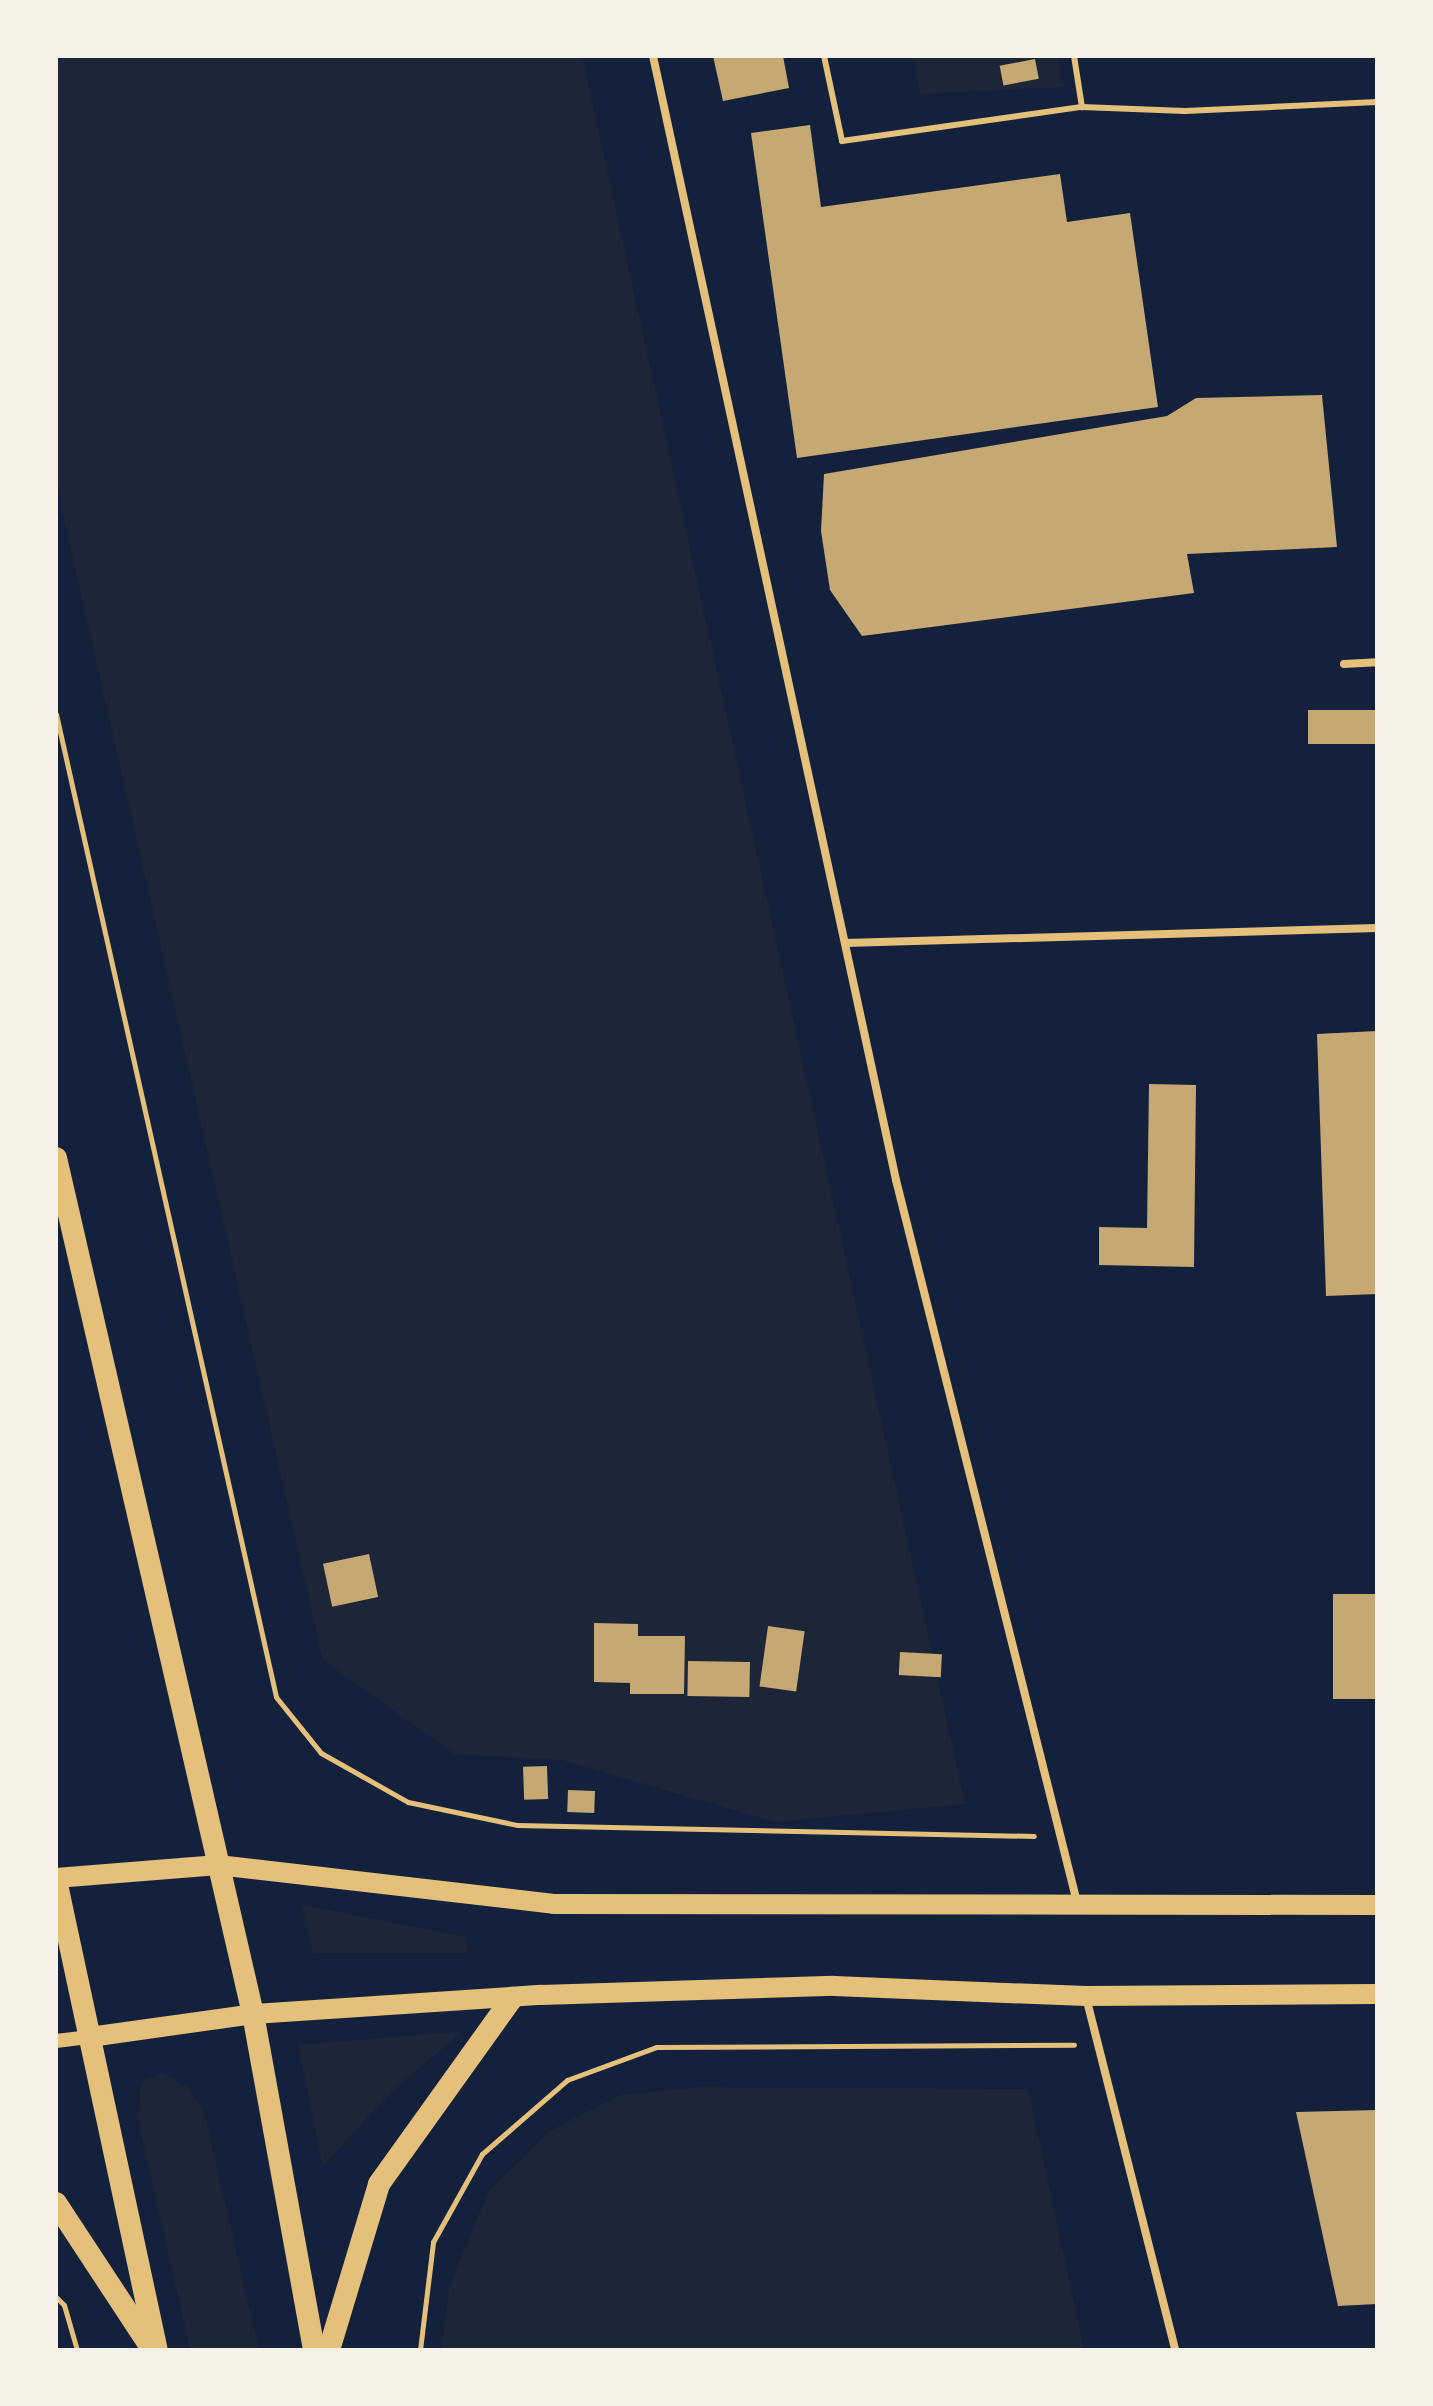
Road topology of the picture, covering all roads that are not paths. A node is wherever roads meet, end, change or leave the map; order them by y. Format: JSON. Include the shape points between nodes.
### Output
{"nodes":[{"id":1,"x":653,"y":56,"type":"edge"},
{"id":2,"x":824,"y":56,"type":"edge"},
{"id":3,"x":1074,"y":56,"type":"edge"},
{"id":4,"x":1377,"y":102,"type":"edge"},
{"id":5,"x":1082,"y":107,"type":"junction"},
{"id":6,"x":1377,"y":662,"type":"edge"},
{"id":7,"x":1344,"y":664,"type":"dead end"},
{"id":8,"x":1377,"y":928,"type":"edge"},
{"id":9,"x":845,"y":943,"type":"junction"},
{"id":10,"x":56,"y":1158,"type":"edge"},
{"id":11,"x":218,"y":1865,"type":"junction"},
{"id":12,"x":56,"y":1879,"type":"edge"},
{"id":13,"x":1377,"y":1905,"type":"edge"},
{"id":14,"x":1079,"y":1906,"type":"junction"},
{"id":15,"x":1377,"y":1994,"type":"edge"},
{"id":16,"x":1086,"y":1996,"type":"junction"},
{"id":17,"x":512,"y":1998,"type":"junction"},
{"id":18,"x":253,"y":2014,"type":"junction"},
{"id":19,"x":90,"y":2037,"type":"junction"},
{"id":20,"x":56,"y":2041,"type":"edge"},
{"id":21,"x":56,"y":2203,"type":"edge"},
{"id":22,"x":155,"y":2350,"type":"edge"},
{"id":23,"x":314,"y":2350,"type":"edge"},
{"id":24,"x":329,"y":2350,"type":"edge"},
{"id":25,"x":1175,"y":2350,"type":"edge"}],
"edges":[{"from":1,"to":9,"type":"street"},
{"from":2,"to":5,"type":"lane","via":[[842,141]]},
{"from":3,"to":5,"type":"lane"},
{"from":4,"to":5,"type":"lane","via":[[1185,111]]},
{"from":6,"to":7,"type":"street"},
{"from":8,"to":9,"type":"street"},
{"from":9,"to":14,"type":"street","via":[[896,1180]]},
{"from":10,"to":11,"type":"highway"},
{"from":11,"to":12,"type":"main road"},
{"from":11,"to":14,"type":"main road","via":[[554,1904]]},
{"from":11,"to":18,"type":"highway"},
{"from":12,"to":19,"type":"highway"},
{"from":13,"to":14,"type":"main road"},
{"from":15,"to":16,"type":"main road"},
{"from":16,"to":17,"type":"main road","via":[[834,1986]]},
{"from":16,"to":25,"type":"street"},
{"from":17,"to":18,"type":"main road"},
{"from":17,"to":24,"type":"highway","via":[[379,2184]]},
{"from":18,"to":19,"type":"main road"},
{"from":18,"to":23,"type":"highway"},
{"from":19,"to":20,"type":"street"},
{"from":19,"to":22,"type":"highway"},
{"from":21,"to":22,"type":"highway"}]}
